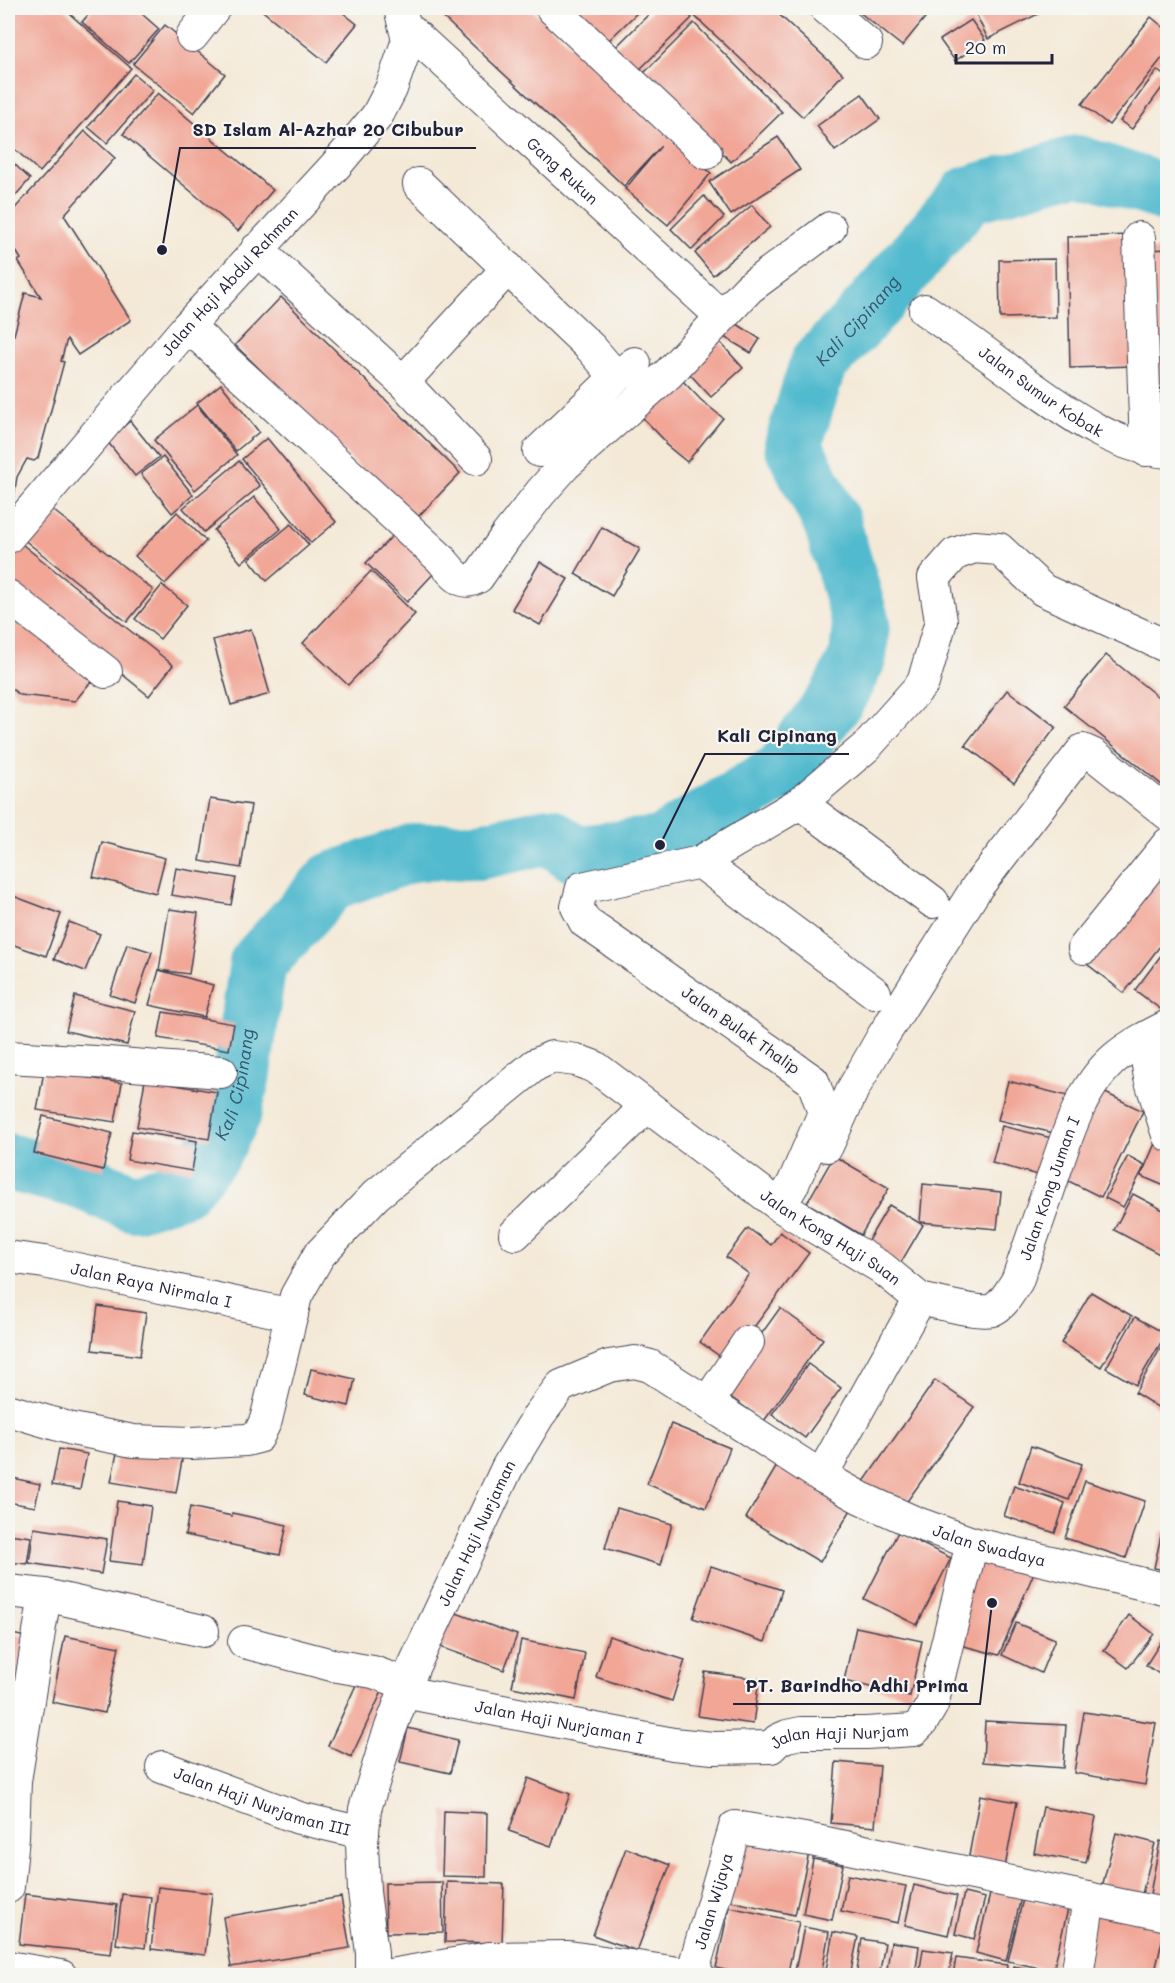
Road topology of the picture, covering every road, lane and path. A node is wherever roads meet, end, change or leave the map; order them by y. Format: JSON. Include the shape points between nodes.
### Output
{"nodes":[{"id":1,"x":214,"y":8,"type":"edge"},
{"id":2,"x":552,"y":8,"type":"edge"},
{"id":3,"x":826,"y":8,"type":"edge"},
{"id":4,"x":402,"y":16,"type":"edge"},
{"id":5,"x":192,"y":36,"type":"dead end"},
{"id":6,"x":866,"y":43,"type":"dead end"},
{"id":7,"x":706,"y":153,"type":"dead end"},
{"id":8,"x":419,"y":184,"type":"dead end"},
{"id":9,"x":830,"y":228,"type":"dead end"},
{"id":10,"x":1139,"y":238,"type":"dead end"},
{"id":11,"x":257,"y":249,"type":"junction"},
{"id":12,"x":508,"y":268,"type":"junction"},
{"id":13,"x":925,"y":310,"type":"dead end"},
{"id":14,"x":721,"y":316,"type":"junction"},
{"id":15,"x":188,"y":326,"type":"junction"},
{"id":16,"x":403,"y":382,"type":"junction"},
{"id":17,"x":1157,"y":451,"type":"edge"},
{"id":18,"x":539,"y":452,"type":"dead end"},
{"id":19,"x":476,"y":459,"type":"dead end"},
{"id":20,"x":8,"y":537,"type":"edge"},
{"id":21,"x":8,"y":596,"type":"edge"},
{"id":22,"x":1167,"y":647,"type":"edge"},
{"id":23,"x":106,"y":672,"type":"dead end"},
{"id":24,"x":800,"y":803,"type":"junction"},
{"id":25,"x":1167,"y":814,"type":"edge"},
{"id":26,"x":1167,"y":844,"type":"edge"},
{"id":27,"x":700,"y":862,"type":"junction"},
{"id":28,"x":933,"y":902,"type":"dead end"},
{"id":29,"x":1084,"y":948,"type":"dead end"},
{"id":30,"x":875,"y":993,"type":"dead end"},
{"id":31,"x":1156,"y":1033,"type":"edge"},
{"id":32,"x":8,"y":1057,"type":"edge"},
{"id":33,"x":222,"y":1071,"type":"dead end"},
{"id":34,"x":647,"y":1106,"type":"junction"},
{"id":35,"x":1167,"y":1135,"type":"edge"},
{"id":36,"x":788,"y":1211,"type":"junction"},
{"id":37,"x":515,"y":1234,"type":"dead end"},
{"id":38,"x":8,"y":1257,"type":"edge"},
{"id":39,"x":920,"y":1299,"type":"junction"},
{"id":40,"x":292,"y":1315,"type":"junction"},
{"id":41,"x":748,"y":1342,"type":"dead end"},
{"id":42,"x":708,"y":1402,"type":"junction"},
{"id":43,"x":8,"y":1410,"type":"edge"},
{"id":44,"x":820,"y":1476,"type":"junction"},
{"id":45,"x":972,"y":1543,"type":"junction"},
{"id":46,"x":1167,"y":1590,"type":"edge"},
{"id":47,"x":8,"y":1591,"type":"edge"},
{"id":48,"x":45,"y":1595,"type":"junction"},
{"id":49,"x":203,"y":1631,"type":"dead end"},
{"id":50,"x":244,"y":1642,"type":"dead end"},
{"id":51,"x":406,"y":1688,"type":"junction"},
{"id":52,"x":713,"y":1748,"type":"joint"},
{"id":53,"x":162,"y":1767,"type":"dead end"},
{"id":54,"x":11,"y":1780,"type":"edge"},
{"id":55,"x":363,"y":1833,"type":"junction"},
{"id":56,"x":8,"y":1887,"type":"edge"},
{"id":57,"x":1089,"y":1898,"type":"junction"},
{"id":58,"x":1167,"y":1915,"type":"edge"},
{"id":59,"x":8,"y":1967,"type":"edge"},
{"id":60,"x":490,"y":1967,"type":"edge"},
{"id":61,"x":696,"y":1975,"type":"edge"},
{"id":62,"x":61,"y":1976,"type":"edge"},
{"id":63,"x":372,"y":1976,"type":"edge"},
{"id":64,"x":384,"y":1976,"type":"edge"},
{"id":65,"x":1077,"y":1976,"type":"edge"}],
"edges":[{"from":1,"to":5,"type":"street"},
{"from":2,"to":7,"type":"street"},
{"from":3,"to":6,"type":"street"},
{"from":4,"to":11,"type":"street","name":"Jalan Haji Abdul Rahman","via":[[408,40],[377,116]]},
{"from":4,"to":14,"type":"street","name":"Gang Rukun"},
{"from":8,"to":12,"type":"street"},
{"from":9,"to":14,"type":"street","via":[[749,288]]},
{"from":10,"to":17,"type":"street"},
{"from":11,"to":15,"type":"street","name":"Jalan Haji Abdul Rahman"},
{"from":11,"to":16,"type":"street"},
{"from":12,"to":16,"type":"street"},
{"from":12,"to":18,"type":"street","via":[[591,348],[626,370]]},
{"from":13,"to":17,"type":"street","name":"Jalan Sumur Kobak","via":[[1075,417],[1107,435]]},
{"from":14,"to":15,"type":"street","via":[[668,374],[565,465],[478,577],[466,582]]},
{"from":15,"to":20,"type":"street","name":"Jalan Haji Abdul Rahman"},
{"from":16,"to":19,"type":"street"},
{"from":21,"to":23,"type":"street"},
{"from":22,"to":24,"type":"street","via":[[1043,590],[999,549],[974,547],[954,555],[934,578],[941,621],[923,683],[866,747]]},
{"from":24,"to":27,"type":"street"},
{"from":24,"to":28,"type":"street"},
{"from":25,"to":36,"type":"street","via":[[1083,750],[977,887],[883,1036]]},
{"from":26,"to":29,"type":"street"},
{"from":27,"to":30,"type":"street"},
{"from":27,"to":36,"type":"street","name":"Jalan Bulak Thalip","via":[[582,888],[577,907],[585,922],[813,1081],[824,1113],[792,1184]]},
{"from":31,"to":35,"type":"street","via":[[1150,1078]]},
{"from":31,"to":39,"type":"street","name":"Jalan Kong Juman I","via":[[1116,1057],[1085,1097],[1070,1128],[1017,1281],[1002,1303],[990,1311]]},
{"from":32,"to":33,"type":"street"},
{"from":34,"to":36,"type":"street","name":"Jalan Kong Haji Suan"},
{"from":34,"to":37,"type":"street"},
{"from":34,"to":40,"type":"street","name":"Jalan Kong Haji Suan","via":[[595,1067],[576,1060],[552,1057],[535,1065],[376,1195],[319,1255],[296,1296]]},
{"from":36,"to":39,"type":"street","name":"Jalan Kong Haji Suan","via":[[882,1268]]},
{"from":38,"to":40,"type":"street","name":"Jalan Raya Nirmala I"},
{"from":39,"to":44,"type":"street"},
{"from":40,"to":43,"type":"street","via":[[258,1437],[192,1443],[133,1441],[72,1429]]},
{"from":41,"to":42,"type":"street"},
{"from":42,"to":44,"type":"street","name":"Jalan Haji Nurjaman"},
{"from":42,"to":51,"type":"street","name":"Jalan Haji Nurjaman","via":[[650,1366],[635,1362],[609,1366],[561,1386],[507,1468]]},
{"from":44,"to":45,"type":"street","name":"Jalan Swadaya","via":[[914,1522]]},
{"from":45,"to":46,"type":"street","name":"Jalan Swadaya"},
{"from":45,"to":52,"type":"street","name":"Jalan Haji Nurjam","via":[[932,1705],[914,1730],[866,1734],[801,1732],[778,1740],[771,1747]]},
{"from":47,"to":48,"type":"street"},
{"from":48,"to":49,"type":"street"},
{"from":48,"to":54,"type":"street"},
{"from":50,"to":51,"type":"street","name":"Jalan Haji Nurjaman I","via":[[373,1672]]},
{"from":51,"to":52,"type":"street","name":"Jalan Haji Nurjaman I","via":[[673,1744]]},
{"from":51,"to":55,"type":"street","name":"Jalan Haji Nurjaman","via":[[365,1809]]},
{"from":53,"to":55,"type":"street","name":"Jalan Haji Nurjaman III","via":[[299,1818]]},
{"from":54,"to":56,"type":"street","via":[[13,1837]]},
{"from":55,"to":63,"type":"street","name":"Jalan Haji Nurjaman"},
{"from":57,"to":58,"type":"street"},
{"from":57,"to":61,"type":"street","name":"Jalan Wijaya","via":[[735,1827]]},
{"from":57,"to":65,"type":"street"},
{"from":59,"to":62,"type":"street"},
{"from":60,"to":61,"type":"street","via":[[569,1957]]},
{"from":60,"to":64,"type":"street"}]}
